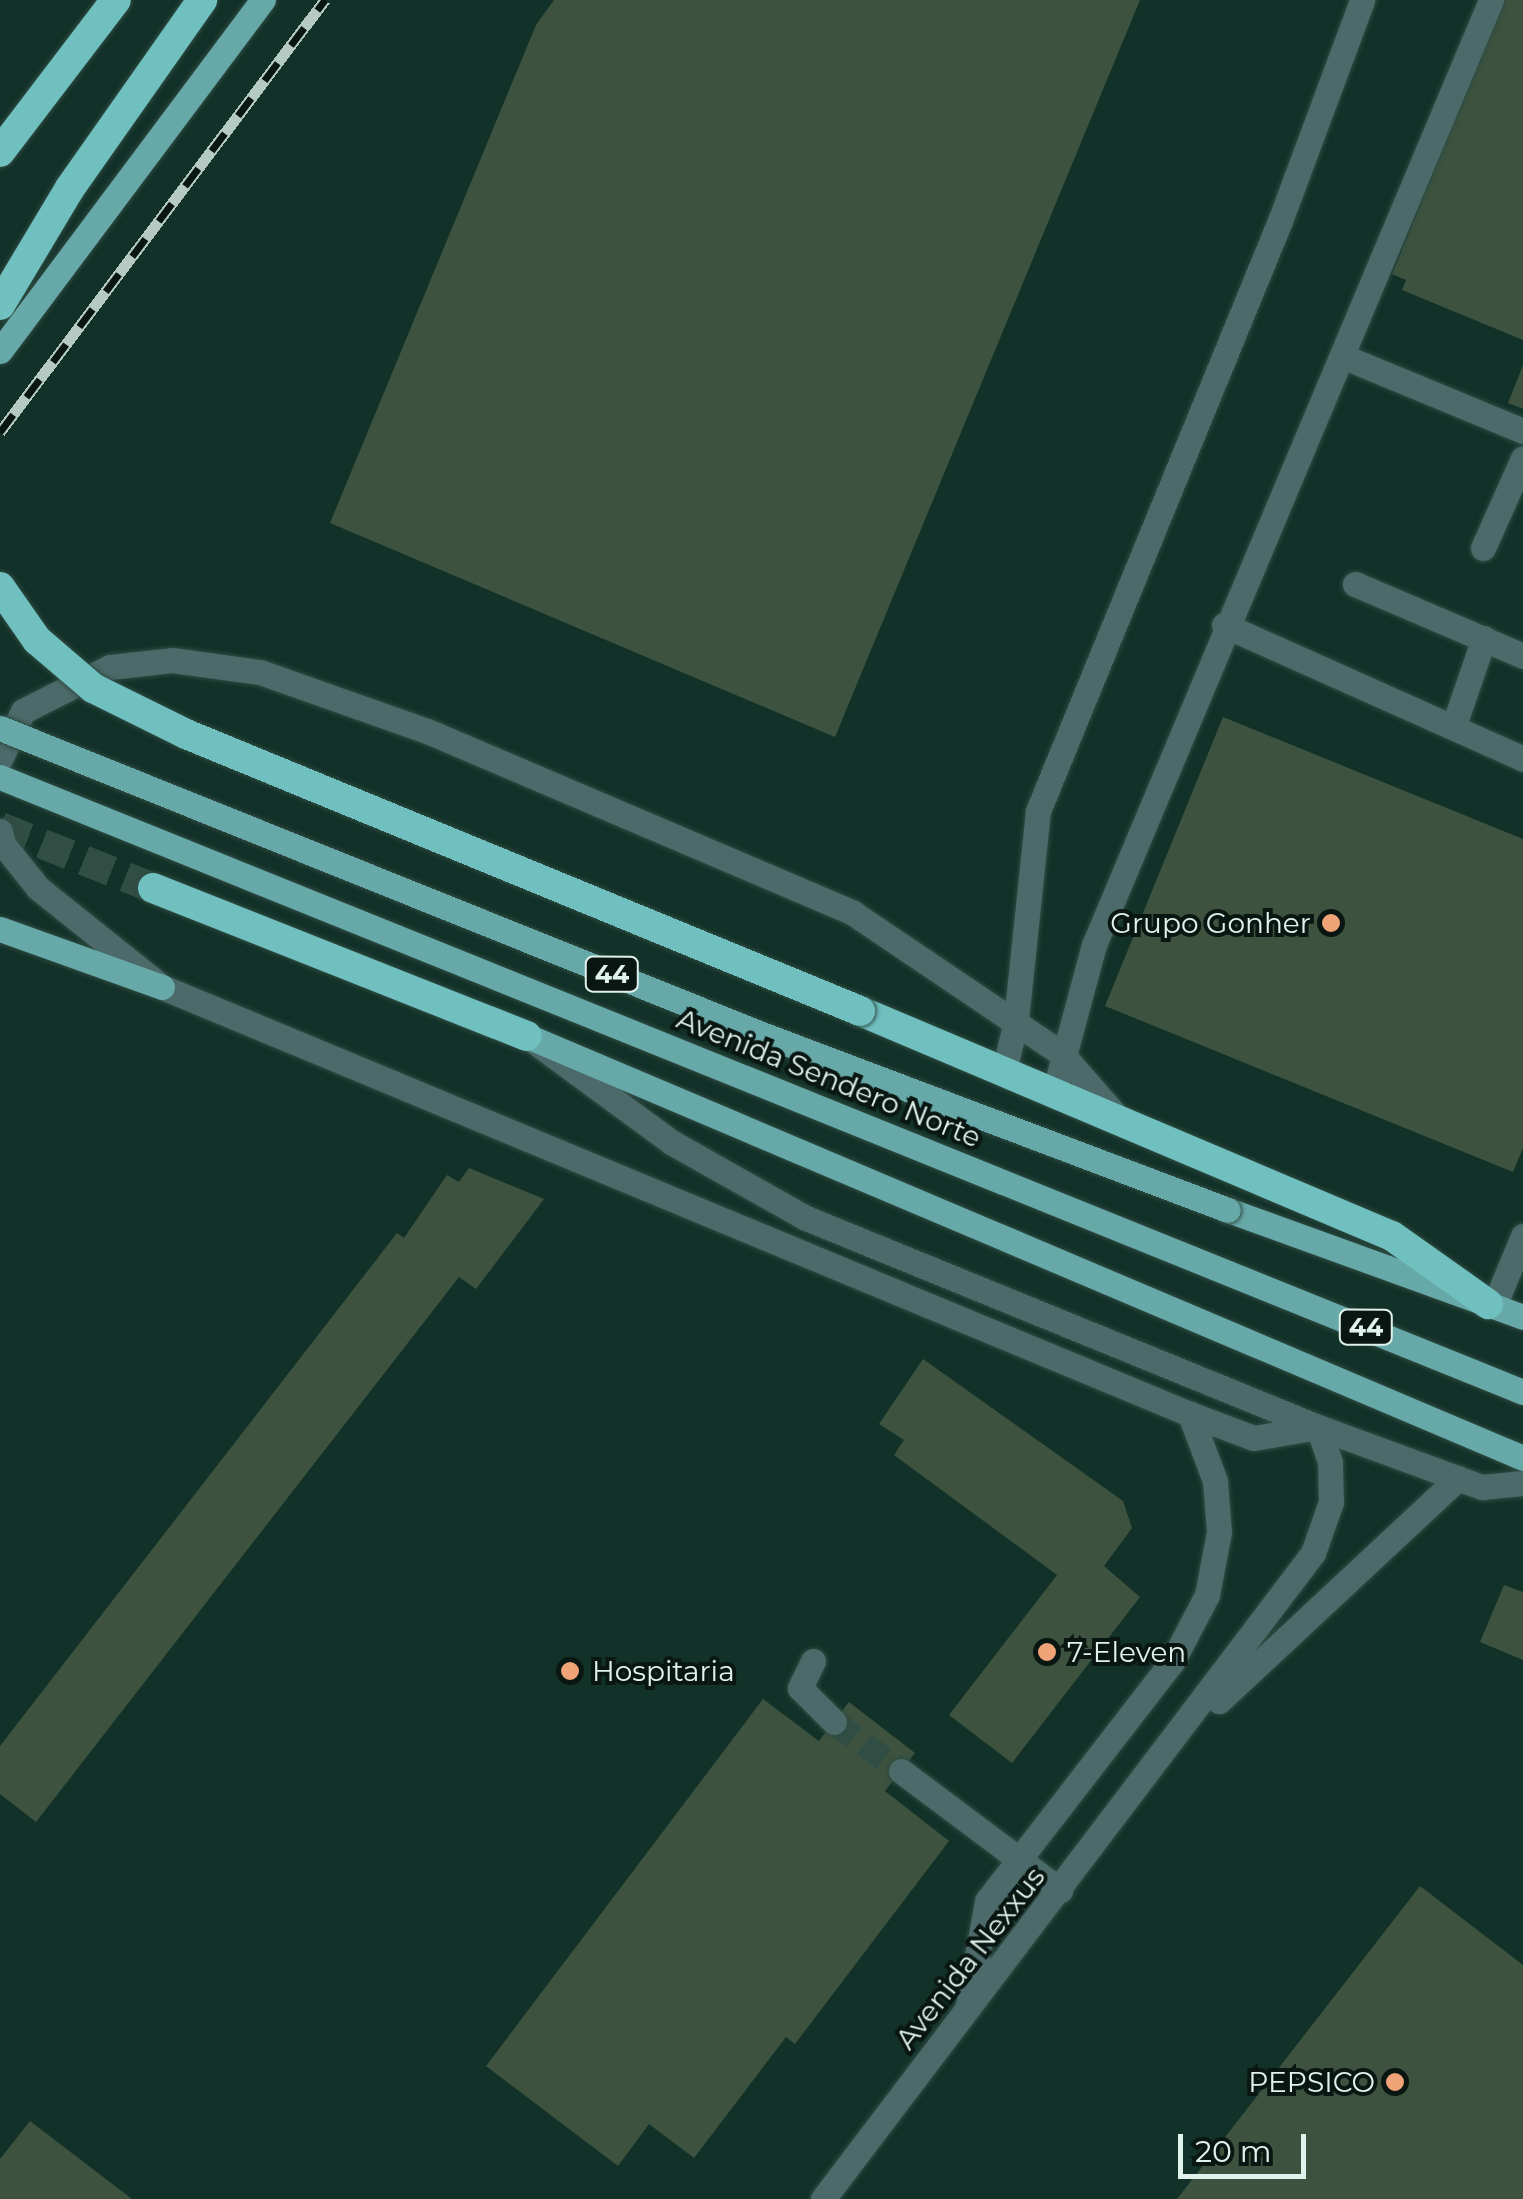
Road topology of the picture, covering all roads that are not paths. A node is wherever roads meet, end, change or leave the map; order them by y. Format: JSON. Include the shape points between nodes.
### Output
{"nodes":[{"id":1,"x":116,"y":0,"type":"edge"},
{"id":2,"x":202,"y":0,"type":"edge"},
{"id":3,"x":263,"y":0,"type":"edge"},
{"id":4,"x":1362,"y":0,"type":"edge"},
{"id":5,"x":1491,"y":0,"type":"edge"},
{"id":6,"x":0,"y":152,"type":"edge"},
{"id":7,"x":0,"y":305,"type":"edge"},
{"id":8,"x":0,"y":351,"type":"edge"},
{"id":9,"x":1342,"y":356,"type":"junction"},
{"id":10,"x":1523,"y":431,"type":"edge"},
{"id":11,"x":1523,"y":458,"type":"edge"},
{"id":12,"x":1482,"y":548,"type":"dead end"},
{"id":13,"x":1355,"y":584,"type":"dead end"},
{"id":14,"x":0,"y":587,"type":"edge"},
{"id":15,"x":1224,"y":626,"type":"junction"},
{"id":16,"x":1484,"y":638,"type":"junction"},
{"id":17,"x":1523,"y":656,"type":"edge"},
{"id":18,"x":1454,"y":725,"type":"junction"},
{"id":19,"x":0,"y":728,"type":"edge"},
{"id":20,"x":0,"y":759,"type":"edge"},
{"id":21,"x":1523,"y":759,"type":"edge"},
{"id":22,"x":0,"y":776,"type":"edge"},
{"id":23,"x":0,"y":831,"type":"edge"},
{"id":24,"x":153,"y":888,"type":"tunnel mouth"},
{"id":25,"x":0,"y":928,"type":"edge"},
{"id":26,"x":162,"y":987,"type":"junction"},
{"id":27,"x":1016,"y":1020,"type":"junction"},
{"id":28,"x":528,"y":1036,"type":"junction"},
{"id":29,"x":1062,"y":1054,"type":"junction"},
{"id":30,"x":1004,"y":1072,"type":"junction"},
{"id":31,"x":1054,"y":1093,"type":"junction"},
{"id":32,"x":1119,"y":1120,"type":"junction"},
{"id":33,"x":1523,"y":1236,"type":"edge"},
{"id":34,"x":1491,"y":1305,"type":"junction"},
{"id":35,"x":1523,"y":1317,"type":"edge"},
{"id":36,"x":1523,"y":1392,"type":"edge"},
{"id":37,"x":1190,"y":1414,"type":"junction"},
{"id":38,"x":1318,"y":1427,"type":"junction"},
{"id":39,"x":1523,"y":1458,"type":"edge"},
{"id":40,"x":1458,"y":1478,"type":"junction"},
{"id":41,"x":1523,"y":1483,"type":"edge"},
{"id":42,"x":812,"y":1661,"type":"dead end"},
{"id":43,"x":834,"y":1722,"type":"tunnel mouth"},
{"id":44,"x":1164,"y":1752,"type":"junction"},
{"id":45,"x":901,"y":1771,"type":"tunnel mouth"},
{"id":46,"x":1019,"y":1860,"type":"junction"},
{"id":47,"x":1060,"y":1890,"type":"junction"},
{"id":48,"x":967,"y":2010,"type":"junction"},
{"id":49,"x":823,"y":2199,"type":"edge"}],
"edges":[{"from":1,"to":6,"type":"highway"},
{"from":2,"to":7,"type":"highway","via":[[70,188]]},
{"from":3,"to":8,"type":"main road"},
{"from":4,"to":27,"type":"street","via":[[1280,221],[1038,811]]},
{"from":5,"to":9,"type":"street"},
{"from":9,"to":10,"type":"street"},
{"from":9,"to":15,"type":"street"},
{"from":11,"to":12,"type":"street"},
{"from":13,"to":16,"type":"street"},
{"from":14,"to":30,"type":"highway","bridge":true,"via":[[37,640],[108,696],[186,734]]},
{"from":15,"to":18,"type":"street"},
{"from":15,"to":29,"type":"street","via":[[1094,946]]},
{"from":16,"to":17,"type":"street"},
{"from":16,"to":18,"type":"street"},
{"from":18,"to":21,"type":"street"},
{"from":19,"to":34,"type":"main road","name":"Avenida Sendero Norte","number":"44","bridge":true,"via":[[760,1033]]},
{"from":20,"to":27,"type":"street","via":[[23,711],[110,668],[172,660],[260,672],[427,731],[853,913]]},
{"from":22,"to":36,"type":"main road","name":"Avenida Sendero Norte","number":"44"},
{"from":23,"to":26,"type":"street","via":[[2,844],[38,888]]},
{"from":24,"to":28,"type":"highway"},
{"from":25,"to":26,"type":"main road"},
{"from":26,"to":37,"type":"street"},
{"from":27,"to":29,"type":"street"},
{"from":27,"to":30,"type":"street"},
{"from":28,"to":38,"type":"street","via":[[671,1142],[806,1218]]},
{"from":28,"to":39,"type":"main road"},
{"from":29,"to":31,"type":"street"},
{"from":29,"to":32,"type":"street"},
{"from":30,"to":31,"type":"highway"},
{"from":31,"to":32,"type":"highway"},
{"from":32,"to":34,"type":"highway","via":[[1392,1236]]},
{"from":33,"to":34,"type":"street"},
{"from":34,"to":35,"type":"main road","name":"Avenida Sendero Norte","number":"44"},
{"from":37,"to":38,"type":"street","via":[[1254,1438]]},
{"from":37,"to":46,"type":"street","via":[[1215,1481],[1219,1532],[1207,1595],[1172,1662]]},
{"from":38,"to":40,"type":"street"},
{"from":38,"to":44,"type":"street","via":[[1330,1462],[1331,1502],[1313,1552]]},
{"from":40,"to":41,"type":"street","via":[[1494,1489]]},
{"from":40,"to":44,"type":"street"},
{"from":42,"to":43,"type":"street","via":[[800,1688]]},
{"from":44,"to":47,"type":"street","name":"Avenida Nexxus"},
{"from":45,"to":46,"type":"street"},
{"from":46,"to":47,"type":"street"},
{"from":46,"to":48,"type":"street","via":[[988,1901]]},
{"from":47,"to":48,"type":"street","name":"Avenida Nexxus"},
{"from":48,"to":49,"type":"street","name":"Avenida Nexxus"}]}
